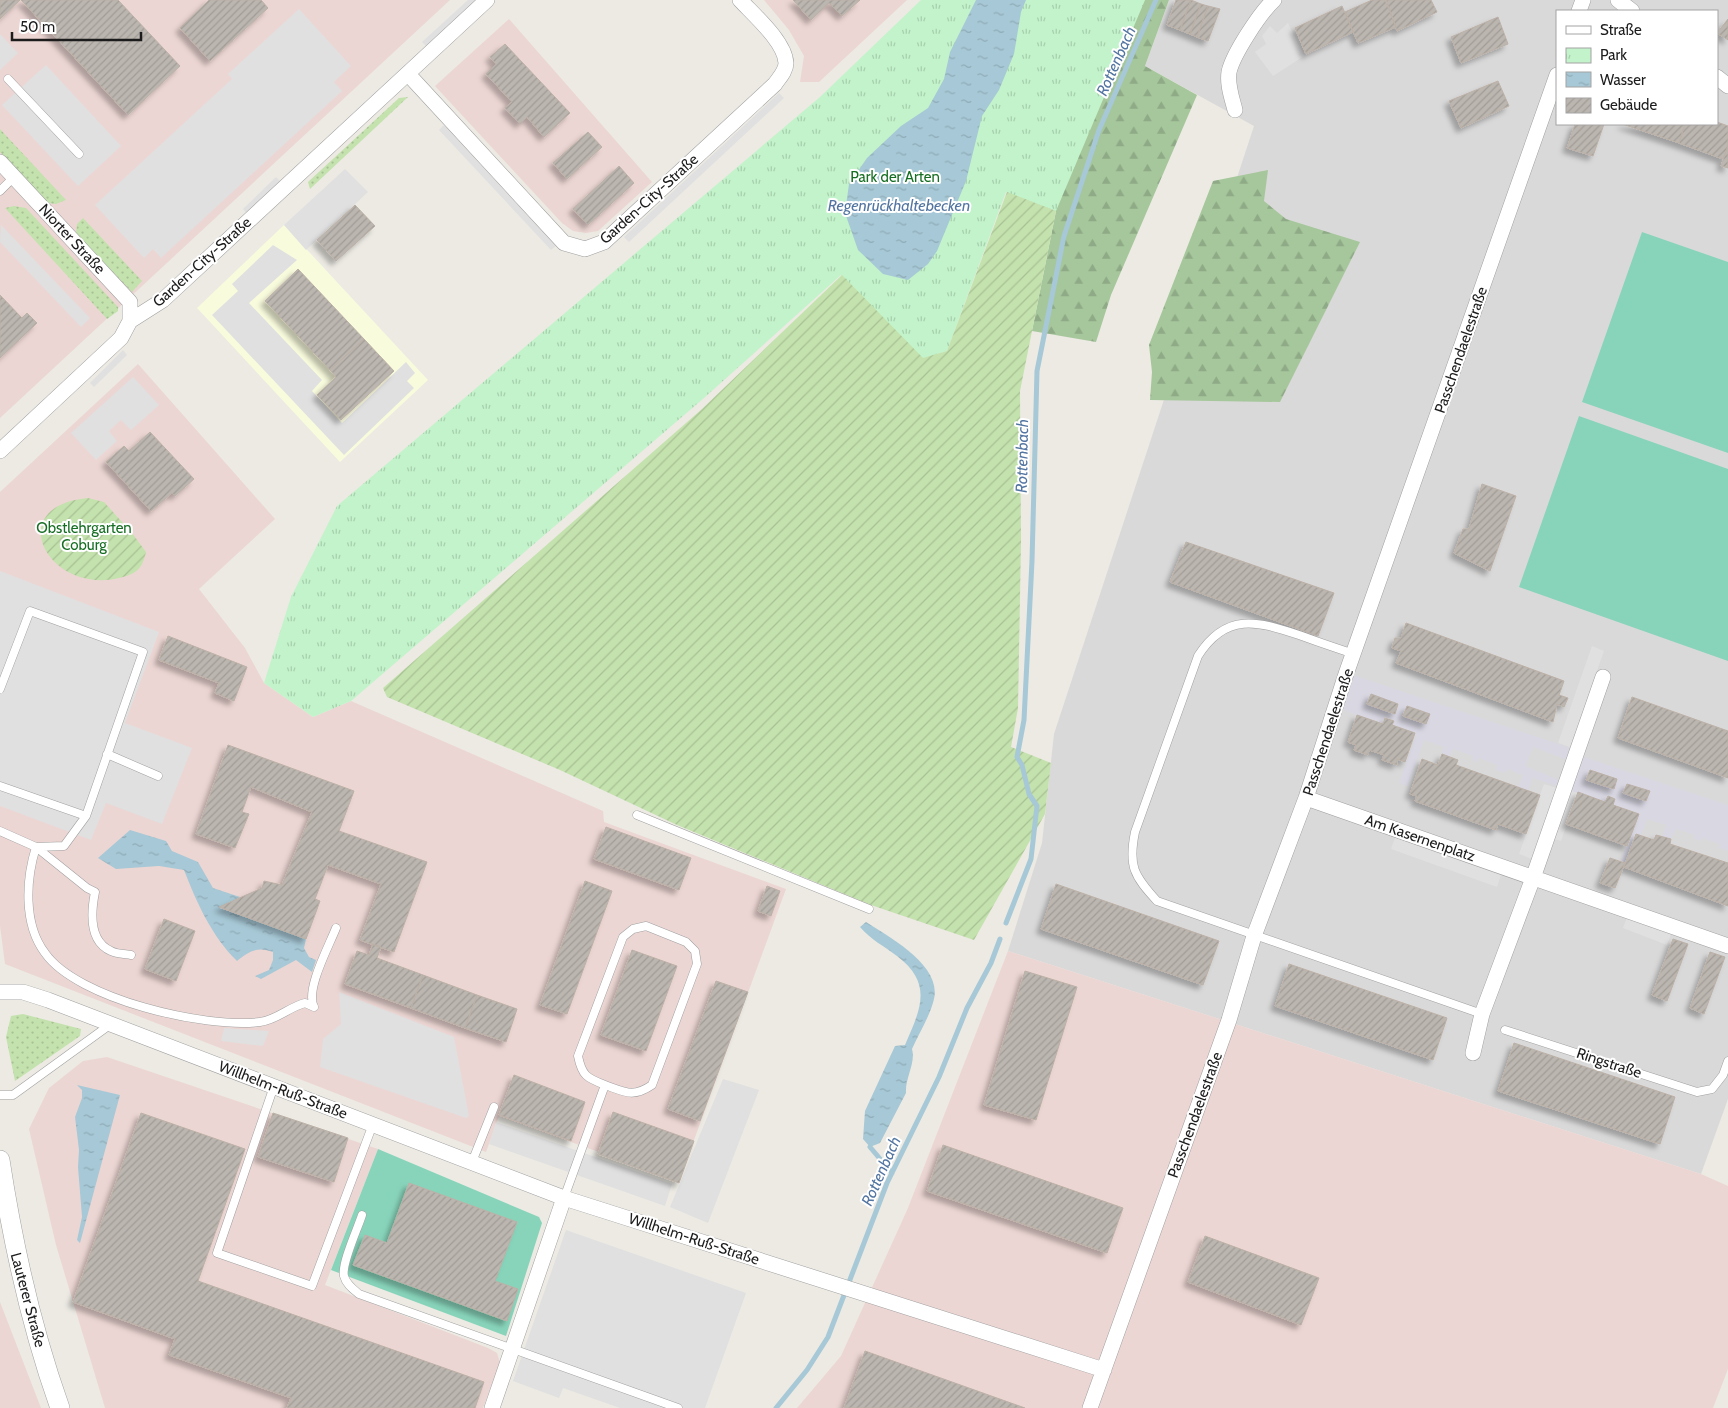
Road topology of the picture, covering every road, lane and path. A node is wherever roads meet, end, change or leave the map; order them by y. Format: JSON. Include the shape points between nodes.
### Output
{"nodes":[{"id":1,"x":487,"y":0,"type":"edge"},
{"id":2,"x":740,"y":0,"type":"edge"},
{"id":3,"x":1274,"y":0,"type":"edge"},
{"id":4,"x":1618,"y":0,"type":"edge"},
{"id":5,"x":1631,"y":10,"type":"edge"},
{"id":6,"x":408,"y":74,"type":"junction"},
{"id":7,"x":8,"y":78,"type":"dead end"},
{"id":8,"x":1556,"y":78,"type":"edge"},
{"id":9,"x":1718,"y":78,"type":"edge"},
{"id":10,"x":1728,"y":86,"type":"edge"},
{"id":11,"x":1235,"y":110,"type":"dead end"},
{"id":12,"x":79,"y":154,"type":"dead end"},
{"id":13,"x":0,"y":162,"type":"edge"},
{"id":14,"x":14,"y":177,"type":"junction"},
{"id":15,"x":0,"y":191,"type":"edge"},
{"id":16,"x":130,"y":321,"type":"junction"},
{"id":17,"x":0,"y":451,"type":"edge"},
{"id":18,"x":1354,"y":654,"type":"junction"},
{"id":19,"x":1603,"y":677,"type":"dead end"},
{"id":20,"x":0,"y":689,"type":"edge"},
{"id":21,"x":107,"y":754,"type":"junction"},
{"id":22,"x":158,"y":776,"type":"dead end"},
{"id":23,"x":0,"y":786,"type":"edge"},
{"id":24,"x":1306,"y":798,"type":"junction"},
{"id":25,"x":637,"y":815,"type":"dead end"},
{"id":26,"x":86,"y":816,"type":"junction"},
{"id":27,"x":0,"y":831,"type":"edge"},
{"id":28,"x":36,"y":847,"type":"junction"},
{"id":29,"x":1533,"y":878,"type":"junction"},
{"id":30,"x":868,"y":909,"type":"dead end"},
{"id":31,"x":336,"y":928,"type":"dead end"},
{"id":32,"x":1254,"y":936,"type":"junction"},
{"id":33,"x":1728,"y":946,"type":"edge"},
{"id":34,"x":131,"y":955,"type":"dead end"},
{"id":35,"x":0,"y":992,"type":"edge"},
{"id":36,"x":1482,"y":1014,"type":"junction"},
{"id":37,"x":111,"y":1024,"type":"junction"},
{"id":38,"x":1505,"y":1030,"type":"dead end"},
{"id":39,"x":1472,"y":1053,"type":"dead end"},
{"id":40,"x":1728,"y":1061,"type":"edge"},
{"id":41,"x":605,"y":1085,"type":"junction"},
{"id":42,"x":274,"y":1086,"type":"junction"},
{"id":43,"x":0,"y":1096,"type":"edge"},
{"id":44,"x":494,"y":1107,"type":"dead end"},
{"id":45,"x":373,"y":1124,"type":"junction"},
{"id":46,"x":0,"y":1160,"type":"edge"},
{"id":47,"x":472,"y":1162,"type":"junction"},
{"id":48,"x":564,"y":1198,"type":"junction"},
{"id":49,"x":362,"y":1215,"type":"dead end"},
{"id":50,"x":513,"y":1350,"type":"junction"},
{"id":51,"x":1104,"y":1370,"type":"junction"},
{"id":52,"x":60,"y":1408,"type":"edge"},
{"id":53,"x":492,"y":1408,"type":"edge"},
{"id":54,"x":678,"y":1408,"type":"edge"},
{"id":55,"x":1090,"y":1408,"type":"edge"}],
"edges":[{"from":1,"to":6,"type":"street","name":"Garden-City-Straße"},
{"from":2,"to":6,"type":"street","name":"Garden-City-Straße","via":[[779,45],[786,63],[784,72],[775,84],[604,242],[585,249],[564,243]]},
{"from":3,"to":11,"type":"street","via":[[1247,35],[1229,71]]},
{"from":4,"to":5,"type":"street"},
{"from":6,"to":16,"type":"street","name":"Garden-City-Straße","via":[[163,300]]},
{"from":7,"to":12,"type":"lane"},
{"from":8,"to":18,"type":"street","name":"Passchendaelestraße"},
{"from":9,"to":10,"type":"street"},
{"from":13,"to":14,"type":"street","name":"Niorter Straße"},
{"from":14,"to":15,"type":"lane"},
{"from":14,"to":16,"type":"street","name":"Niorter Straße","via":[[130,302]]},
{"from":16,"to":17,"type":"street","name":"Garden-City-Straße","via":[[121,338]]},
{"from":18,"to":24,"type":"street","name":"Passchendaelestraße"},
{"from":18,"to":32,"type":"lane","via":[[1264,623],[1245,623],[1227,628],[1212,638],[1198,656],[1135,832],[1132,861],[1140,882],[1158,901]]},
{"from":19,"to":29,"type":"street"},
{"from":20,"to":21,"type":"lane","via":[[30,610],[143,652]]},
{"from":21,"to":22,"type":"lane"},
{"from":21,"to":26,"type":"lane"},
{"from":23,"to":26,"type":"lane"},
{"from":24,"to":29,"type":"street","name":"Am Kasernenplatz"},
{"from":24,"to":32,"type":"street","name":"Passchendaelestraße"},
{"from":25,"to":30,"type":"lane"},
{"from":26,"to":28,"type":"lane","via":[[64,846]]},
{"from":27,"to":28,"type":"lane"},
{"from":28,"to":31,"type":"lane","via":[[30,868],[29,902],[34,928],[44,953],[66,972],[95,988],[144,1008],[182,1018],[261,1022],[283,1014],[297,1004],[305,1002],[314,1007],[312,988]]},
{"from":28,"to":34,"type":"lane","via":[[95,892],[92,926],[97,938],[111,951]]},
{"from":29,"to":33,"type":"street","name":"Am Kasernenplatz"},
{"from":29,"to":36,"type":"street"},
{"from":32,"to":36,"type":"lane"},
{"from":32,"to":51,"type":"street","name":"Passchendaelestraße","via":[[1229,1020]]},
{"from":35,"to":37,"type":"street","name":"Willhelm-Ruß-Straße","via":[[23,992]]},
{"from":36,"to":39,"type":"street"},
{"from":37,"to":42,"type":"street","name":"Willhelm-Ruß-Straße"},
{"from":37,"to":43,"type":"lane","via":[[13,1094]]},
{"from":38,"to":40,"type":"lane","name":"Ringstraße","via":[[1697,1092],[1712,1089],[1723,1075]]},
{"from":41,"to":41,"type":"lane","via":[[628,1093],[641,1092],[652,1085],[697,964],[695,952],[686,942],[646,926],[633,929],[623,937],[578,1056],[580,1069],[588,1079]]},
{"from":41,"to":48,"type":"lane"},
{"from":42,"to":45,"type":"street","name":"Willhelm-Ruß-Straße"},
{"from":42,"to":45,"type":"lane","via":[[217,1253],[312,1286]]},
{"from":44,"to":47,"type":"lane"},
{"from":45,"to":47,"type":"street","name":"Willhelm-Ruß-Straße"},
{"from":46,"to":52,"type":"street","name":"Lauterer Straße","via":[[22,1284]]},
{"from":47,"to":48,"type":"street","name":"Willhelm-Ruß-Straße"},
{"from":48,"to":50,"type":"street"},
{"from":48,"to":51,"type":"street","name":"Willhelm-Ruß-Straße"},
{"from":49,"to":50,"type":"lane","via":[[344,1266],[344,1276],[350,1286],[359,1294]]},
{"from":50,"to":53,"type":"street"},
{"from":50,"to":54,"type":"lane"},
{"from":51,"to":55,"type":"street","name":"Passchendaelestraße"}]}
